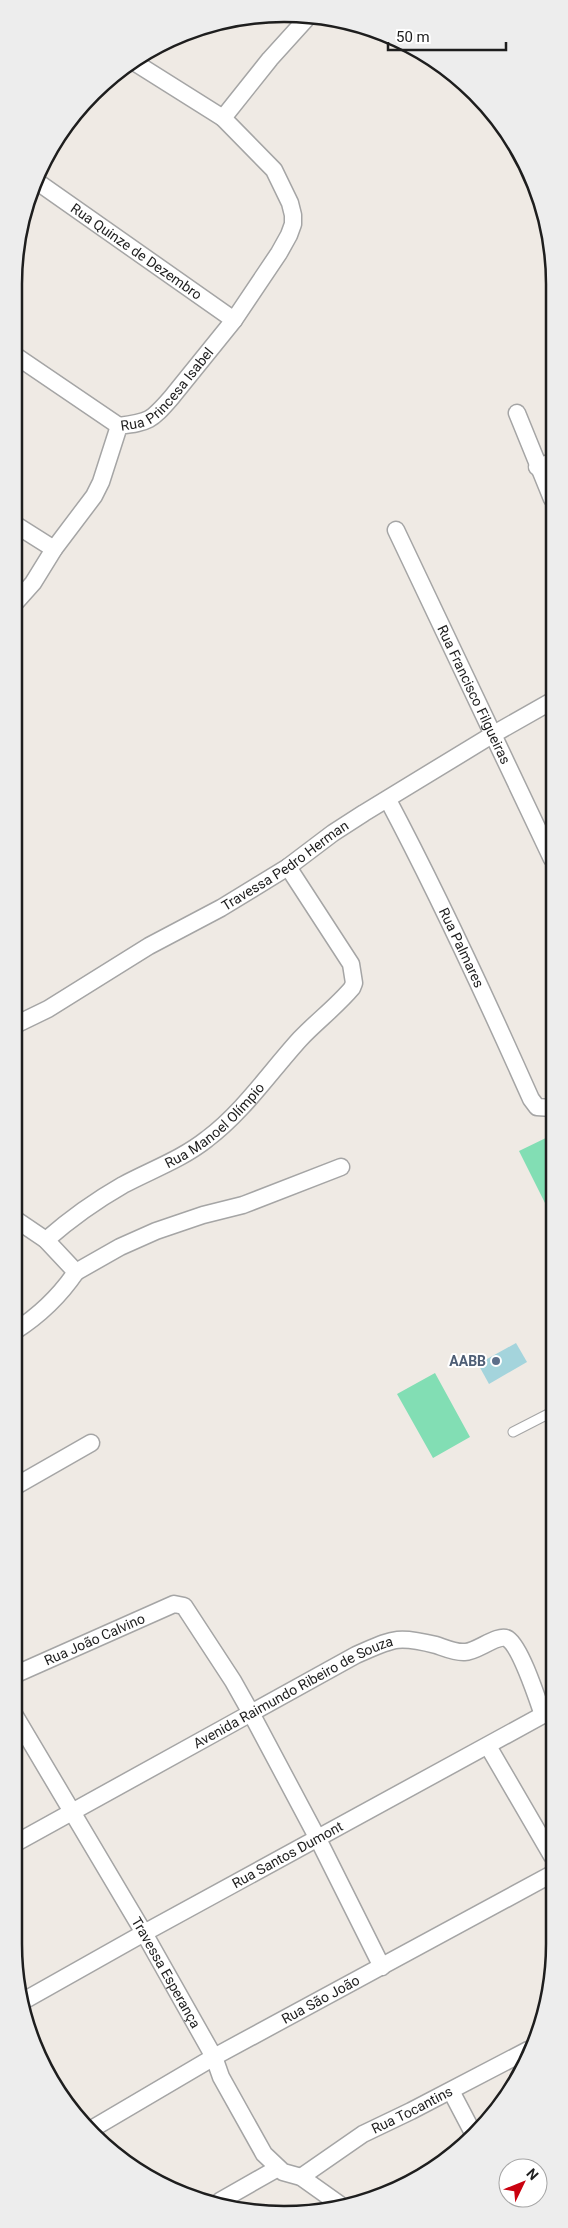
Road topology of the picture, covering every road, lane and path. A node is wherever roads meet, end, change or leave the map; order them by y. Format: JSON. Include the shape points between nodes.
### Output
{"nodes":[{"id":1,"x":303,"y":23,"type":"edge"},
{"id":2,"x":140,"y":66,"type":"edge"},
{"id":3,"x":223,"y":118,"type":"junction"},
{"id":4,"x":41,"y":185,"type":"edge"},
{"id":5,"x":234,"y":320,"type":"junction"},
{"id":6,"x":22,"y":360,"type":"edge"},
{"id":7,"x":517,"y":413,"type":"dead end"},
{"id":8,"x":120,"y":426,"type":"junction"},
{"id":9,"x":545,"y":464,"type":"edge"},
{"id":10,"x":22,"y":529,"type":"edge"},
{"id":11,"x":396,"y":530,"type":"dead end"},
{"id":12,"x":54,"y":549,"type":"junction"},
{"id":13,"x":22,"y":595,"type":"edge"},
{"id":14,"x":546,"y":704,"type":"edge"},
{"id":15,"x":492,"y":735,"type":"junction"},
{"id":16,"x":388,"y":800,"type":"junction"},
{"id":17,"x":546,"y":847,"type":"edge"},
{"id":18,"x":288,"y":867,"type":"junction"},
{"id":19,"x":22,"y":1022,"type":"edge"},
{"id":20,"x":546,"y":1108,"type":"edge"},
{"id":21,"x":341,"y":1167,"type":"dead end"},
{"id":22,"x":22,"y":1224,"type":"edge"},
{"id":23,"x":46,"y":1240,"type":"junction"},
{"id":24,"x":76,"y":1272,"type":"junction"},
{"id":25,"x":22,"y":1326,"type":"edge"},
{"id":26,"x":546,"y":1415,"type":"edge"},
{"id":27,"x":513,"y":1432,"type":"dead end"},
{"id":28,"x":91,"y":1443,"type":"dead end"},
{"id":29,"x":22,"y":1482,"type":"edge"},
{"id":30,"x":22,"y":1671,"type":"edge"},
{"id":31,"x":546,"y":1708,"type":"edge"},
{"id":32,"x":250,"y":1713,"type":"junction"},
{"id":33,"x":546,"y":1713,"type":"edge"},
{"id":34,"x":22,"y":1728,"type":"edge"},
{"id":35,"x":488,"y":1746,"type":"junction"},
{"id":36,"x":71,"y":1814,"type":"junction"},
{"id":37,"x":318,"y":1839,"type":"junction"},
{"id":38,"x":22,"y":1840,"type":"edge"},
{"id":39,"x":546,"y":1846,"type":"edge"},
{"id":40,"x":546,"y":1877,"type":"edge"},
{"id":41,"x":144,"y":1933,"type":"junction"},
{"id":42,"x":382,"y":1967,"type":"junction"},
{"id":43,"x":29,"y":1998,"type":"edge"},
{"id":44,"x":522,"y":2053,"type":"edge"},
{"id":45,"x":214,"y":2057,"type":"junction"},
{"id":46,"x":451,"y":2091,"type":"junction"},
{"id":47,"x":96,"y":2126,"type":"edge"},
{"id":48,"x":470,"y":2128,"type":"edge"},
{"id":49,"x":278,"y":2168,"type":"junction"},
{"id":50,"x":301,"y":2177,"type":"junction"},
{"id":51,"x":224,"y":2198,"type":"edge"},
{"id":52,"x":334,"y":2200,"type":"edge"}],
"edges":[{"from":1,"to":3,"type":"street"},
{"from":2,"to":3,"type":"street","name":"Rua Princesa Isabel"},
{"from":3,"to":5,"type":"street","name":"Rua Princesa Isabel","via":[[274,170],[290,203],[293,224],[279,253]]},
{"from":4,"to":5,"type":"street","name":"Rua Quinze de Dezembro"},
{"from":5,"to":8,"type":"street","name":"Rua Princesa Isabel","via":[[160,411],[145,423]]},
{"from":6,"to":8,"type":"street"},
{"from":7,"to":9,"type":"street"},
{"from":8,"to":12,"type":"street","name":"Rua Princesa Isabel","via":[[94,496]]},
{"from":10,"to":12,"type":"street"},
{"from":11,"to":15,"type":"street","name":"Rua Francisco Filgueiras"},
{"from":12,"to":13,"type":"street","name":"Rua Princesa Isabel"},
{"from":14,"to":15,"type":"street","name":"Travessa Pedro Herman"},
{"from":15,"to":16,"type":"street","name":"Travessa Pedro Herman"},
{"from":15,"to":17,"type":"street","name":"Rua Francisco Filgueiras"},
{"from":16,"to":18,"type":"street","name":"Travessa Pedro Herman","via":[[333,833]]},
{"from":16,"to":20,"type":"street","name":"Rua Palmares","via":[[467,956],[531,1099],[538,1107]]},
{"from":18,"to":19,"type":"street","name":"Travessa Pedro Herman"},
{"from":18,"to":23,"type":"street","name":"Rua Manoel Olímpio","via":[[351,964],[352,988],[209,1138],[95,1202]]},
{"from":21,"to":24,"type":"street","via":[[243,1205],[156,1231]]},
{"from":22,"to":23,"type":"street"},
{"from":23,"to":24,"type":"street"},
{"from":24,"to":25,"type":"street","via":[[56,1299]]},
{"from":26,"to":27,"type":"lane"},
{"from":28,"to":29,"type":"street"},
{"from":30,"to":32,"type":"street","name":"Rua João Calvino","via":[[174,1604],[182,1604]]},
{"from":31,"to":32,"type":"street","name":"Avenida Raimundo Ribeiro de Souza","via":[[510,1641],[501,1638],[468,1652],[413,1639],[397,1639],[356,1655]]},
{"from":32,"to":36,"type":"street","name":"Avenida Raimundo Ribeiro de Souza"},
{"from":32,"to":37,"type":"street"},
{"from":33,"to":35,"type":"street","name":"Rua Santos Dumont"},
{"from":34,"to":36,"type":"street","name":"Travessa Esperança"},
{"from":35,"to":37,"type":"street","name":"Rua Santos Dumont"},
{"from":35,"to":39,"type":"street"},
{"from":36,"to":38,"type":"street","name":"Avenida Raimundo Ribeiro de Souza"},
{"from":36,"to":41,"type":"street","name":"Travessa Esperança"},
{"from":37,"to":41,"type":"street","name":"Rua Santos Dumont"},
{"from":37,"to":42,"type":"street"},
{"from":40,"to":42,"type":"street","name":"Rua São João"},
{"from":41,"to":43,"type":"street","name":"Rua Santos Dumont"},
{"from":41,"to":45,"type":"street","name":"Travessa Esperança"},
{"from":42,"to":45,"type":"street","name":"Rua São João"},
{"from":44,"to":46,"type":"street","name":"Rua Tocantins"},
{"from":45,"to":47,"type":"street","name":"Rua São João"},
{"from":45,"to":49,"type":"street","name":"Travessa Esperança","via":[[221,2077],[261,2150]]},
{"from":46,"to":48,"type":"street"},
{"from":46,"to":50,"type":"street","name":"Rua Tocantins","via":[[363,2134]]},
{"from":49,"to":50,"type":"street","name":"Travessa Esperança"},
{"from":49,"to":51,"type":"street"},
{"from":50,"to":52,"type":"street","name":"Travessa Esperança"}]}
